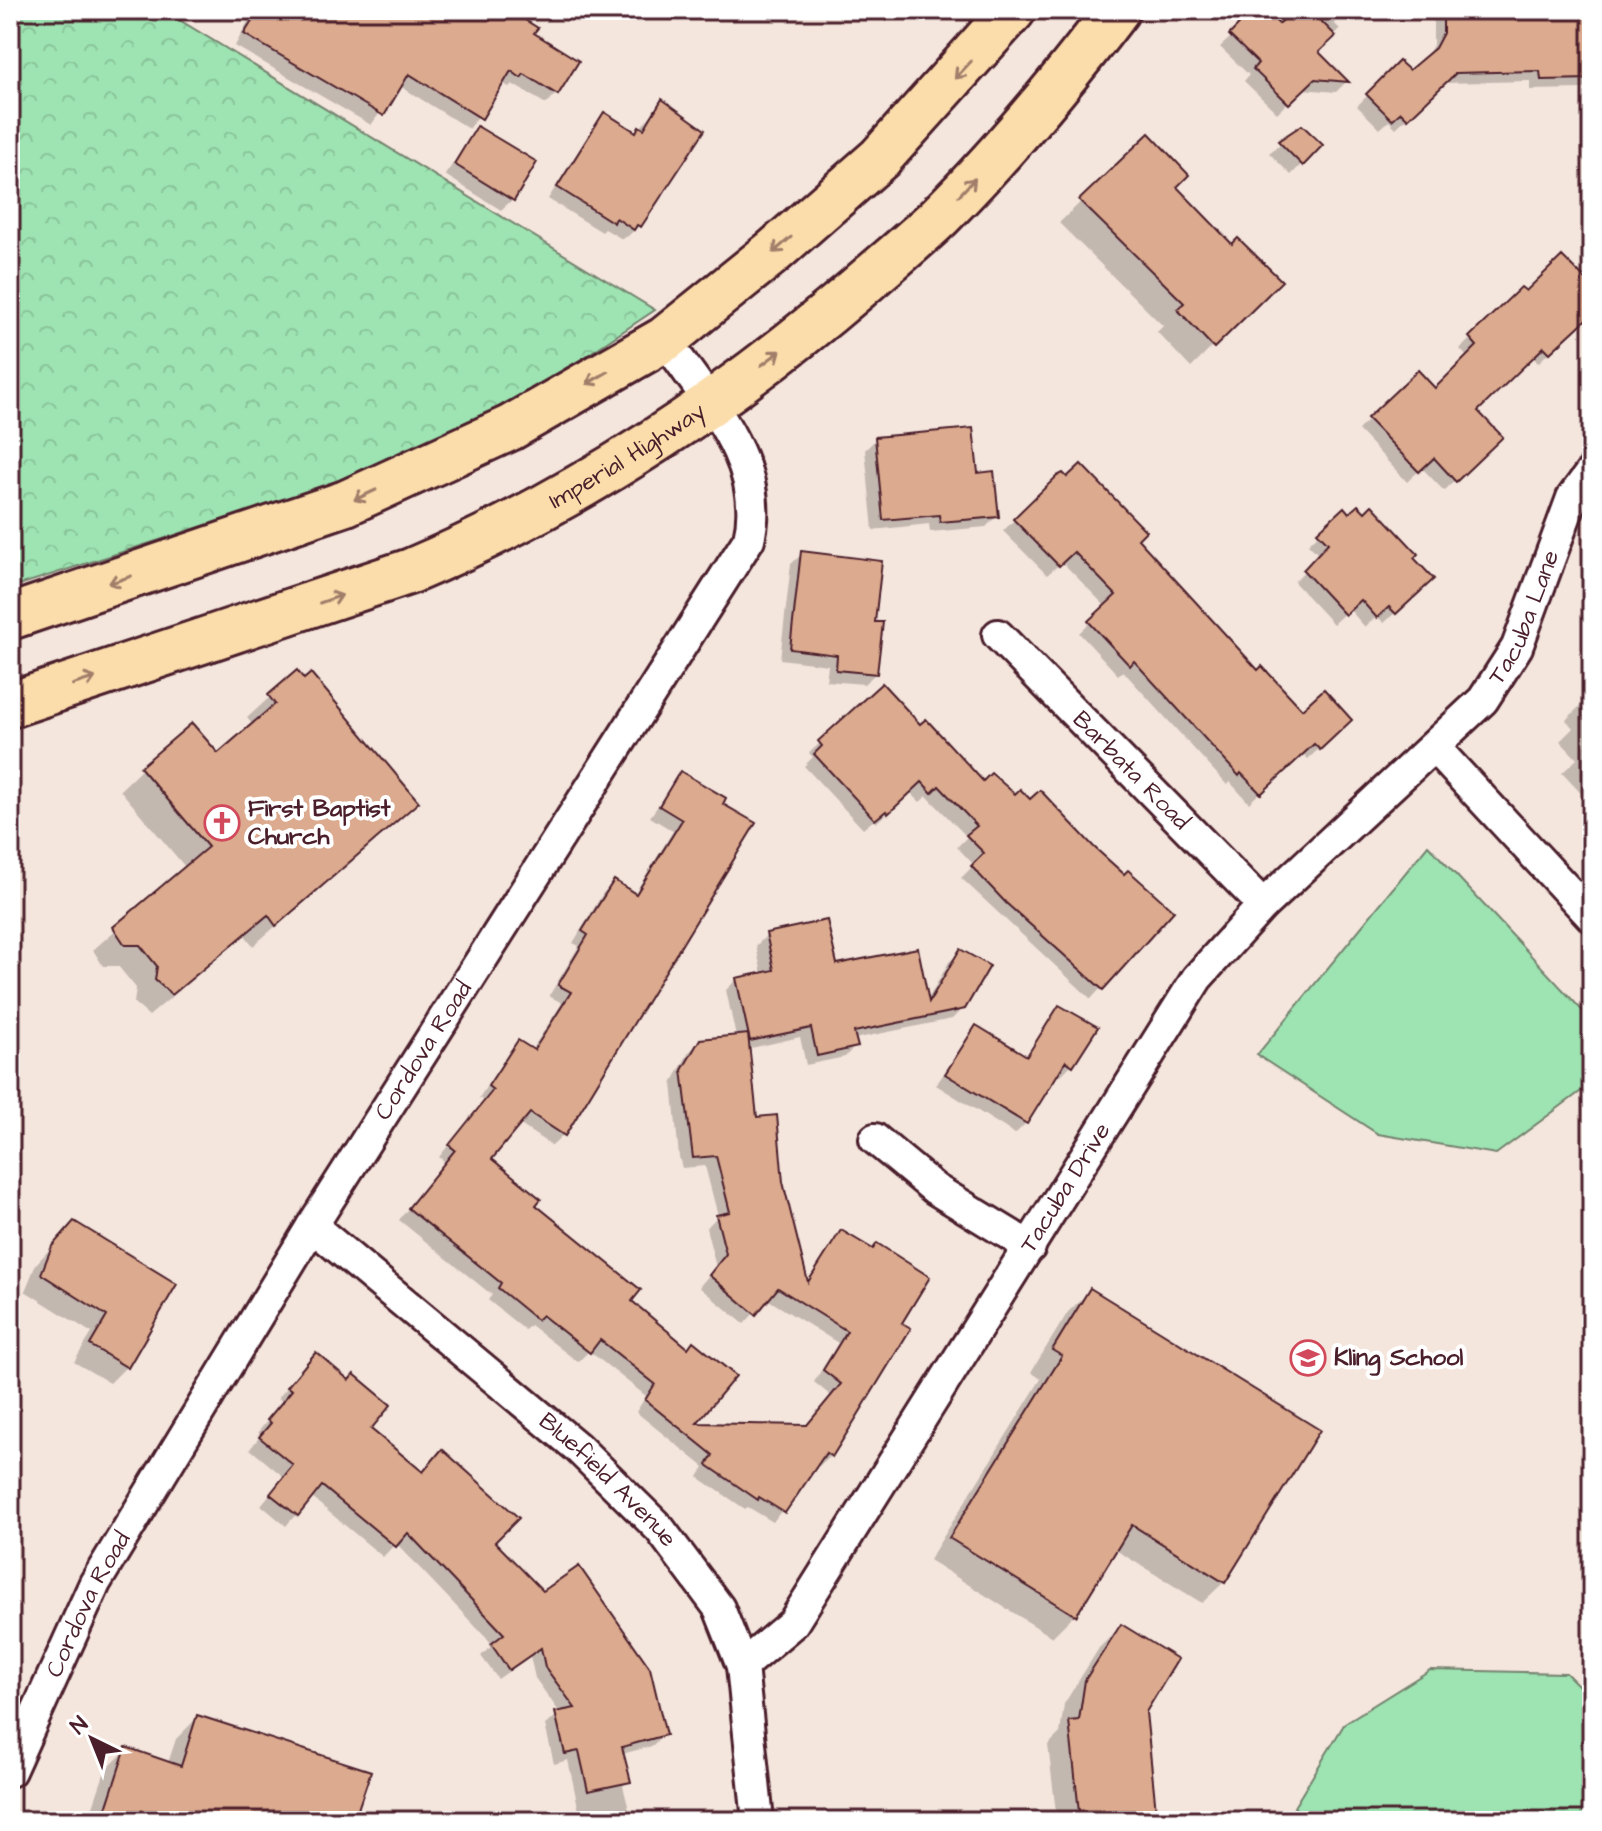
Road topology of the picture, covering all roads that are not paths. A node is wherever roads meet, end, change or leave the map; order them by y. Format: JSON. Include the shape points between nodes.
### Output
{"nodes":[{"id":1,"x":1013,"y":10,"type":"edge"},
{"id":2,"x":1117,"y":10,"type":"edge"},
{"id":3,"x":665,"y":339,"type":"junction"},
{"id":4,"x":708,"y":404,"type":"junction"},
{"id":5,"x":1592,"y":471,"type":"edge"},
{"id":6,"x":10,"y":617,"type":"edge"},
{"id":7,"x":998,"y":635,"type":"dead end"},
{"id":8,"x":10,"y":705,"type":"edge"},
{"id":9,"x":1435,"y":748,"type":"junction"},
{"id":10,"x":1263,"y":905,"type":"junction"},
{"id":11,"x":1592,"y":917,"type":"edge"},
{"id":12,"x":875,"y":1139,"type":"dead end"},
{"id":13,"x":312,"y":1226,"type":"junction"},
{"id":14,"x":1030,"y":1247,"type":"junction"},
{"id":15,"x":742,"y":1666,"type":"junction"},
{"id":16,"x":10,"y":1771,"type":"edge"},
{"id":17,"x":758,"y":1821,"type":"edge"}],
"edges":[{"from":1,"to":3,"type":"main road","one_way":true,"via":[[880,158]]},
{"from":4,"to":2,"type":"main road","name":"Imperial Highway","one_way":true,"via":[[832,310],[939,217],[1055,91]]},
{"from":3,"to":4,"type":"street","name":"Cordova Road"},
{"from":3,"to":6,"type":"main road","one_way":true,"via":[[510,428],[346,503]]},
{"from":8,"to":4,"type":"main road","name":"Imperial Highway","one_way":true,"via":[[214,640],[472,545],[635,454]]},
{"from":4,"to":13,"type":"street","name":"Cordova Road","via":[[741,452],[752,488],[749,539]]},
{"from":5,"to":9,"type":"street","name":"Tacuba Lane","via":[[1572,498],[1517,647],[1483,700]]},
{"from":7,"to":10,"type":"street","name":"Barbata Road"},
{"from":9,"to":10,"type":"street","name":"Tacuba Drive"},
{"from":9,"to":11,"type":"street"},
{"from":10,"to":14,"type":"street","name":"Tacuba Drive","via":[[1197,978]]},
{"from":12,"to":14,"type":"street","via":[[935,1189]]},
{"from":13,"to":15,"type":"street","name":"Bluefield Avenue","via":[[577,1447],[660,1529],[719,1608]]},
{"from":13,"to":16,"type":"street","name":"Cordova Road","via":[[95,1583]]},
{"from":14,"to":15,"type":"street","name":"Tacuba Drive","via":[[793,1623]]},
{"from":15,"to":17,"type":"street","name":"Bluefield Avenue"}]}
